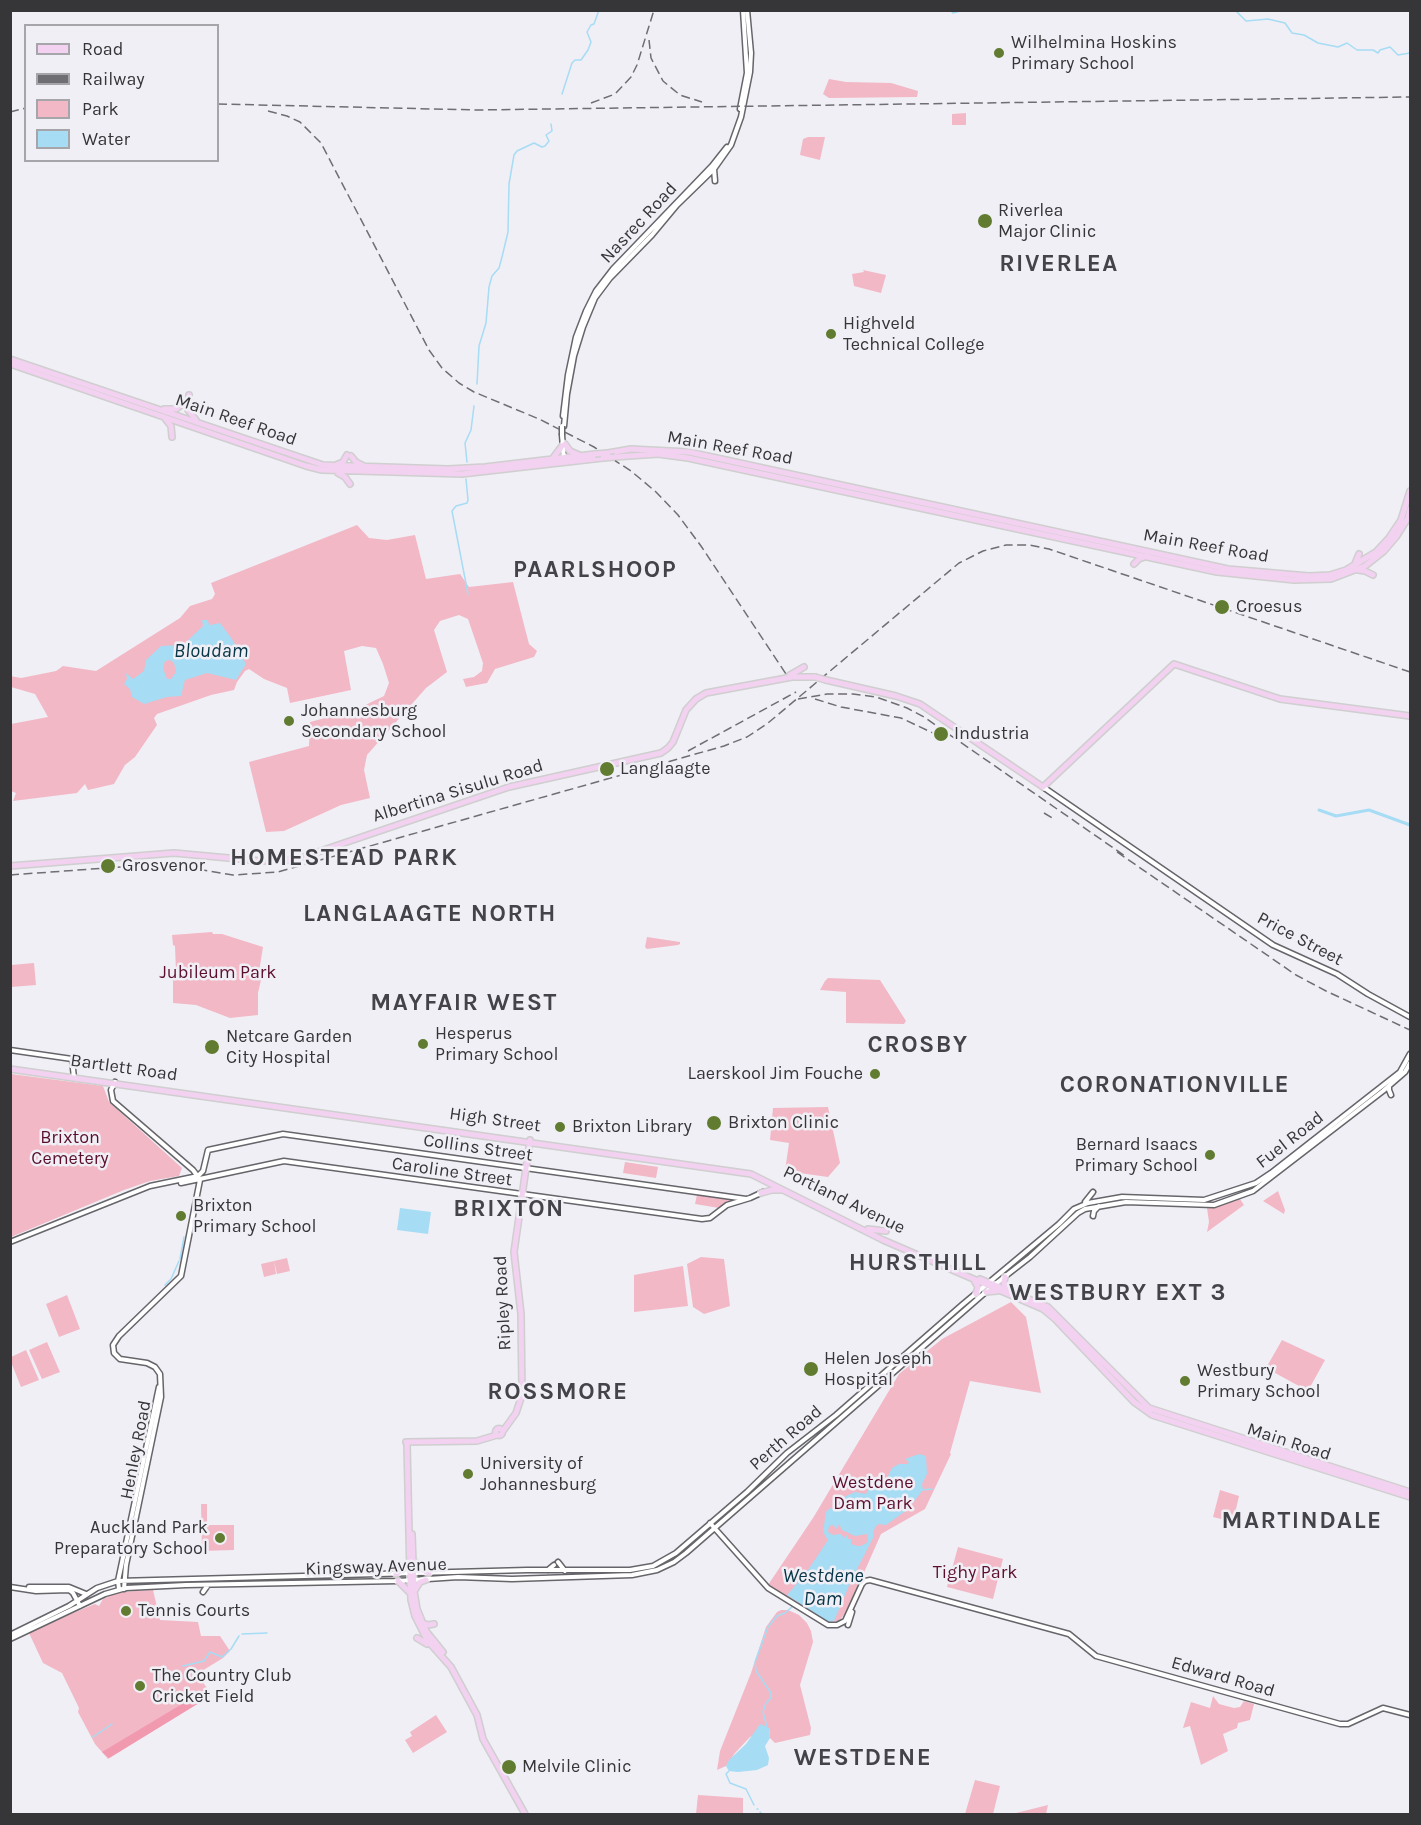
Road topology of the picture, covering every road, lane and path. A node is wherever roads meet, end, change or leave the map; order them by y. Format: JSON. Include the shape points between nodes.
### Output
{"nodes":[{"id":1,"x":745,"y":10,"type":"edge"},
{"id":2,"x":714,"y":169,"type":"junction"},
{"id":3,"x":715,"y":181,"type":"dead end"},
{"id":4,"x":10,"y":359,"type":"edge"},
{"id":5,"x":10,"y":364,"type":"edge"},
{"id":6,"x":189,"y":395,"type":"dead end"},
{"id":7,"x":184,"y":403,"type":"dead end"},
{"id":8,"x":151,"y":406,"type":"junction"},
{"id":9,"x":160,"y":415,"type":"junction"},
{"id":10,"x":200,"y":423,"type":"junction"},
{"id":11,"x":563,"y":426,"type":"junction"},
{"id":12,"x":172,"y":437,"type":"dead end"},
{"id":13,"x":564,"y":445,"type":"junction"},
{"id":14,"x":606,"y":455,"type":"junction"},
{"id":15,"x":582,"y":456,"type":"junction"},
{"id":16,"x":548,"y":460,"type":"junction"},
{"id":17,"x":566,"y":460,"type":"junction"},
{"id":18,"x":328,"y":466,"type":"junction"},
{"id":19,"x":743,"y":466,"type":"junction"},
{"id":20,"x":370,"y":467,"type":"junction"},
{"id":21,"x":755,"y":469,"type":"junction"},
{"id":22,"x":335,"y":471,"type":"junction"},
{"id":23,"x":361,"y":472,"type":"junction"},
{"id":24,"x":867,"y":483,"type":"dead end"},
{"id":25,"x":868,"y":491,"type":"junction"},
{"id":26,"x":1410,"y":491,"type":"edge"},
{"id":27,"x":1410,"y":509,"type":"edge"},
{"id":28,"x":962,"y":514,"type":"junction"},
{"id":29,"x":1069,"y":537,"type":"junction"},
{"id":30,"x":1126,"y":552,"type":"junction"},
{"id":31,"x":1148,"y":556,"type":"junction"},
{"id":32,"x":1371,"y":556,"type":"junction"},
{"id":33,"x":1354,"y":569,"type":"junction"},
{"id":34,"x":1222,"y":570,"type":"junction"},
{"id":35,"x":1373,"y":575,"type":"dead end"},
{"id":36,"x":813,"y":677,"type":"junction"},
{"id":37,"x":767,"y":682,"type":"junction"},
{"id":38,"x":1410,"y":716,"type":"edge"},
{"id":39,"x":1043,"y":787,"type":"junction"},
{"id":40,"x":10,"y":866,"type":"edge"},
{"id":41,"x":1410,"y":1017,"type":"edge"},
{"id":42,"x":10,"y":1050,"type":"edge"},
{"id":43,"x":1410,"y":1054,"type":"edge"},
{"id":44,"x":1410,"y":1063,"type":"edge"},
{"id":45,"x":10,"y":1068,"type":"edge"},
{"id":46,"x":74,"y":1077,"type":"junction"},
{"id":47,"x":116,"y":1081,"type":"junction"},
{"id":48,"x":1390,"y":1085,"type":"junction"},
{"id":49,"x":1391,"y":1095,"type":"dead end"},
{"id":50,"x":233,"y":1099,"type":"junction"},
{"id":51,"x":529,"y":1141,"type":"junction"},
{"id":52,"x":526,"y":1168,"type":"junction"},
{"id":53,"x":752,"y":1173,"type":"joint"},
{"id":54,"x":198,"y":1178,"type":"junction"},
{"id":55,"x":776,"y":1184,"type":"junction"},
{"id":56,"x":761,"y":1193,"type":"junction"},
{"id":57,"x":791,"y":1194,"type":"junction"},
{"id":58,"x":522,"y":1195,"type":"junction"},
{"id":59,"x":747,"y":1199,"type":"junction"},
{"id":60,"x":1100,"y":1203,"type":"junction"},
{"id":61,"x":1082,"y":1205,"type":"junction"},
{"id":62,"x":1091,"y":1205,"type":"junction"},
{"id":63,"x":1081,"y":1211,"type":"junction"},
{"id":64,"x":868,"y":1229,"type":"junction"},
{"id":65,"x":886,"y":1231,"type":"dead end"},
{"id":66,"x":10,"y":1242,"type":"edge"},
{"id":67,"x":1005,"y":1277,"type":"junction"},
{"id":68,"x":973,"y":1280,"type":"junction"},
{"id":69,"x":990,"y":1286,"type":"junction"},
{"id":70,"x":1005,"y":1290,"type":"junction"},
{"id":71,"x":976,"y":1294,"type":"junction"},
{"id":72,"x":1158,"y":1414,"type":"junction"},
{"id":73,"x":1410,"y":1492,"type":"edge"},
{"id":74,"x":1410,"y":1497,"type":"edge"},
{"id":75,"x":710,"y":1523,"type":"junction"},
{"id":76,"x":714,"y":1528,"type":"junction"},
{"id":77,"x":411,"y":1562,"type":"junction"},
{"id":78,"x":674,"y":1562,"type":"joint"},
{"id":79,"x":653,"y":1566,"type":"joint"},
{"id":80,"x":547,"y":1570,"type":"junction"},
{"id":81,"x":564,"y":1570,"type":"junction"},
{"id":82,"x":429,"y":1573,"type":"junction"},
{"id":83,"x":396,"y":1574,"type":"junction"},
{"id":84,"x":412,"y":1577,"type":"junction"},
{"id":85,"x":426,"y":1580,"type":"junction"},
{"id":86,"x":121,"y":1581,"type":"junction"},
{"id":87,"x":398,"y":1581,"type":"junction"},
{"id":88,"x":209,"y":1584,"type":"junction"},
{"id":89,"x":10,"y":1586,"type":"edge"},
{"id":90,"x":121,"y":1589,"type":"junction"},
{"id":91,"x":203,"y":1592,"type":"dead end"},
{"id":92,"x":412,"y":1593,"type":"junction"},
{"id":93,"x":86,"y":1594,"type":"junction"},
{"id":94,"x":76,"y":1600,"type":"junction"},
{"id":95,"x":80,"y":1606,"type":"junction"},
{"id":96,"x":852,"y":1608,"type":"junction"},
{"id":97,"x":434,"y":1624,"type":"dead end"},
{"id":98,"x":421,"y":1625,"type":"junction"},
{"id":99,"x":848,"y":1625,"type":"dead end"},
{"id":100,"x":10,"y":1635,"type":"edge"},
{"id":101,"x":10,"y":1639,"type":"edge"},
{"id":102,"x":436,"y":1650,"type":"junction"},
{"id":103,"x":478,"y":1714,"type":"junction"},
{"id":104,"x":1410,"y":1715,"type":"edge"},
{"id":105,"x":526,"y":1815,"type":"edge"}],
"edges":[{"from":1,"to":2,"type":"main road","name":"Nasrec Road","via":[[751,53],[748,85],[734,139]]},
{"from":1,"to":11,"type":"main road","name":"Nasrec Road","via":[[747,72],[732,138],[712,166],[613,269],[593,297],[572,356]]},
{"from":2,"to":3,"type":"main road"},
{"from":2,"to":11,"type":"main road","name":"Nasrec Road","via":[[595,298],[577,347]]},
{"from":4,"to":8,"type":"main road","name":"Main Reef Road"},
{"from":5,"to":9,"type":"main road","name":"Main Reef Road"},
{"from":6,"to":10,"type":"main road","via":[[188,410]]},
{"from":7,"to":8,"type":"main road","via":[[170,410]]},
{"from":8,"to":10,"type":"main road","name":"Main Reef Road"},
{"from":9,"to":12,"type":"main road","via":[[171,426]]},
{"from":9,"to":22,"type":"main road","name":"Main Reef Road","via":[[306,466]]},
{"from":10,"to":18,"type":"main road","name":"Main Reef Road"},
{"from":11,"to":13,"type":"main road","name":"Nasrec Road","bridge":true},
{"from":13,"to":15,"type":"main road"},
{"from":13,"to":16,"type":"main road"},
{"from":13,"to":17,"type":"main road","name":"Nasrec Road"},
{"from":14,"to":15,"type":"main road","name":"Main Reef Road","bridge":true},
{"from":14,"to":17,"type":"main road","name":"Main Reef Road"},
{"from":14,"to":19,"type":"main road","name":"Main Reef Road","bridge":true,"via":[[669,455]]},
{"from":14,"to":19,"type":"main road","name":"Main Reef Road","via":[[665,450]]},
{"from":15,"to":17,"type":"main road","name":"Main Reef Road"},
{"from":16,"to":17,"type":"main road","name":"Main Reef Road"},
{"from":16,"to":20,"type":"main road","name":"Main Reef Road","via":[[458,469]]},
{"from":17,"to":23,"type":"main road","name":"Main Reef Road","via":[[462,474]]},
{"from":18,"to":20,"type":"main road","name":"Main Reef Road"},
{"from":18,"to":20,"type":"main road","via":[[340,464],[349,456]]},
{"from":19,"to":21,"type":"main road","name":"Main Reef Road"},
{"from":21,"to":25,"type":"main road","name":"Main Reef Road"},
{"from":21,"to":28,"type":"main road","name":"Main Reef Road"},
{"from":22,"to":23,"type":"main road","name":"Main Reef Road"},
{"from":22,"to":23,"type":"main road","via":[[351,482]]},
{"from":24,"to":25,"type":"main road"},
{"from":25,"to":28,"type":"main road","name":"Main Reef Road"},
{"from":26,"to":32,"type":"main road","name":"Main Reef Road","via":[[1397,527]]},
{"from":27,"to":33,"type":"main road","name":"Main Reef Road","via":[[1391,544],[1368,564]]},
{"from":28,"to":29,"type":"main road","name":"Main Reef Road"},
{"from":29,"to":30,"type":"main road","name":"Main Reef Road"},
{"from":29,"to":34,"type":"main road","name":"Main Reef Road"},
{"from":30,"to":31,"type":"main road","name":"Main Reef Road"},
{"from":30,"to":31,"type":"main road","via":[[1133,564]]},
{"from":31,"to":34,"type":"main road","name":"Main Reef Road"},
{"from":32,"to":33,"type":"main road","name":"Main Reef Road"},
{"from":32,"to":33,"type":"main road","via":[[1361,552]]},
{"from":33,"to":34,"type":"main road","name":"Main Reef Road","via":[[1341,577],[1316,581]]},
{"from":33,"to":35,"type":"main road"},
{"from":36,"to":37,"type":"main road","name":"Albertina Sisulu Road"},
{"from":36,"to":37,"type":"main road","via":[[805,666]]},
{"from":36,"to":39,"type":"main road","name":"Albertina Sisulu Road","bridge":true,"via":[[904,698],[925,707]]},
{"from":37,"to":40,"type":"main road","name":"Albertina Sisulu Road","via":[[699,697],[686,710],[671,745],[661,753],[509,787],[294,860],[174,853]]},
{"from":38,"to":39,"type":"main road","via":[[1275,698],[1174,664]]},
{"from":39,"to":41,"type":"main road","name":"Price Street","via":[[1273,945],[1337,974]]},
{"from":42,"to":46,"type":"main road","via":[[72,1059]]},
{"from":43,"to":60,"type":"main road","name":"Fuel Road","via":[[1400,1072],[1258,1182],[1204,1200],[1125,1197]]},
{"from":44,"to":48,"type":"main road","name":"Fuel Road"},
{"from":45,"to":46,"type":"main road","name":"Bartlett Road"},
{"from":46,"to":47,"type":"main road","name":"Bartlett Road"},
{"from":47,"to":50,"type":"main road","name":"Bartlett Road"},
{"from":47,"to":50,"type":"main road","name":"Bartlett Road"},
{"from":47,"to":54,"type":"main road","via":[[111,1094],[113,1101]]},
{"from":48,"to":49,"type":"main road"},
{"from":48,"to":60,"type":"main road","name":"Fuel Road","via":[[1242,1197],[1210,1205]]},
{"from":50,"to":51,"type":"main road","name":"High Street"},
{"from":51,"to":52,"type":"main road","name":"Ripley Road"},
{"from":51,"to":53,"type":"main road","name":"High Street"},
{"from":52,"to":54,"type":"main road","name":"Collins Street","via":[[283,1134],[207,1150]]},
{"from":52,"to":58,"type":"main road","name":"Ripley Road"},
{"from":52,"to":59,"type":"main road","name":"Collins Street"},
{"from":53,"to":55,"type":"main road","name":"Portland Avenue"},
{"from":54,"to":58,"type":"main road","name":"Caroline Street","via":[[284,1161]]},
{"from":54,"to":66,"type":"main road","name":"Caroline Street","via":[[146,1187]]},
{"from":54,"to":86,"type":"main road","name":"Henley Road","via":[[180,1279],[113,1345],[118,1358],[147,1362],[160,1374]]},
{"from":55,"to":56,"type":"main road"},
{"from":55,"to":57,"type":"main road","name":"Portland Avenue"},
{"from":55,"to":64,"type":"main road","name":"Portland Avenue"},
{"from":56,"to":57,"type":"main road","via":[[776,1189]]},
{"from":56,"to":59,"type":"main road"},
{"from":57,"to":68,"type":"main road","name":"Portland Avenue"},
{"from":58,"to":59,"type":"main road","name":"Caroline Street","via":[[702,1220],[727,1205]]},
{"from":58,"to":77,"type":"main road","name":"Ripley Road","via":[[514,1252],[521,1314],[519,1408],[508,1424],[488,1438],[407,1443]]},
{"from":60,"to":61,"type":"main road","via":[[1093,1192]]},
{"from":60,"to":62,"type":"main road","name":"Fuel Road"},
{"from":60,"to":63,"type":"main road","via":[[1093,1215]]},
{"from":61,"to":62,"type":"main road"},
{"from":61,"to":69,"type":"main road"},
{"from":62,"to":63,"type":"main road"},
{"from":63,"to":67,"type":"main road"},
{"from":64,"to":65,"type":"main road"},
{"from":64,"to":69,"type":"main road","name":"Portland Avenue"},
{"from":67,"to":69,"type":"main road"},
{"from":67,"to":70,"type":"main road"},
{"from":68,"to":69,"type":"main road","name":"Portland Avenue"},
{"from":68,"to":71,"type":"main road","via":[[978,1286]]},
{"from":69,"to":70,"type":"main road"},
{"from":69,"to":70,"type":"main road"},
{"from":69,"to":71,"type":"main road","name":"Perth Road"},
{"from":69,"to":76,"type":"main road","name":"Perth Road"},
{"from":70,"to":72,"type":"main road","via":[[1048,1307],[1144,1405]]},
{"from":71,"to":75,"type":"main road","name":"Perth Road"},
{"from":72,"to":73,"type":"main road","name":"Main Road"},
{"from":72,"to":74,"type":"main road","name":"Main Road"},
{"from":75,"to":76,"type":"main road"},
{"from":75,"to":79,"type":"main road","name":"Perth Road","via":[[673,1556]]},
{"from":76,"to":78,"type":"main road","name":"Perth Road"},
{"from":76,"to":96,"type":"main road","via":[[768,1588],[828,1625],[840,1624]]},
{"from":77,"to":82,"type":"main road"},
{"from":77,"to":83,"type":"main road"},
{"from":77,"to":84,"type":"main road"},
{"from":78,"to":85,"type":"main road","name":"Kingsway Avenue","via":[[632,1575]]},
{"from":79,"to":81,"type":"main road","name":"Kingsway Avenue","via":[[635,1570]]},
{"from":80,"to":81,"type":"main road","name":"Kingsway Avenue"},
{"from":80,"to":81,"type":"main road","via":[[556,1564]]},
{"from":80,"to":82,"type":"main road","name":"Kingsway Avenue"},
{"from":82,"to":84,"type":"main road","name":"Kingsway Avenue"},
{"from":83,"to":84,"type":"main road","name":"Kingsway Avenue"},
{"from":83,"to":86,"type":"main road","name":"Kingsway Avenue"},
{"from":84,"to":85,"type":"main road","name":"Kingsway Avenue"},
{"from":84,"to":87,"type":"main road","name":"Kingsway Avenue"},
{"from":84,"to":92,"type":"main road"},
{"from":85,"to":92,"type":"main road"},
{"from":86,"to":90,"type":"main road","name":"Henley Road"},
{"from":86,"to":93,"type":"main road","name":"Kingsway Avenue"},
{"from":87,"to":88,"type":"main road","name":"Kingsway Avenue"},
{"from":87,"to":92,"type":"main road"},
{"from":88,"to":90,"type":"main road","name":"Kingsway Avenue"},
{"from":88,"to":91,"type":"main road"},
{"from":89,"to":93,"type":"main road","via":[[69,1587]]},
{"from":89,"to":94,"type":"main road","via":[[67,1590]]},
{"from":90,"to":95,"type":"main road","name":"Kingsway Avenue"},
{"from":92,"to":98,"type":"main road"},
{"from":92,"to":98,"type":"main road","via":[[412,1607]]},
{"from":93,"to":94,"type":"main road","name":"Kingsway Avenue"},
{"from":94,"to":95,"type":"main road"},
{"from":94,"to":100,"type":"main road","name":"Kingsway Avenue"},
{"from":95,"to":101,"type":"main road","name":"Kingsway Avenue"},
{"from":96,"to":99,"type":"main road"},
{"from":96,"to":104,"type":"main road","name":"Edward Road","via":[[862,1584],[870,1580],[1069,1635],[1096,1656],[1344,1724],[1383,1708]]},
{"from":97,"to":98,"type":"main road"},
{"from":98,"to":102,"type":"main road"},
{"from":98,"to":102,"type":"main road","via":[[417,1637]]},
{"from":98,"to":103,"type":"main road","via":[[452,1663]]},
{"from":102,"to":103,"type":"main road","via":[[449,1664]]},
{"from":103,"to":105,"type":"main road"}]}
